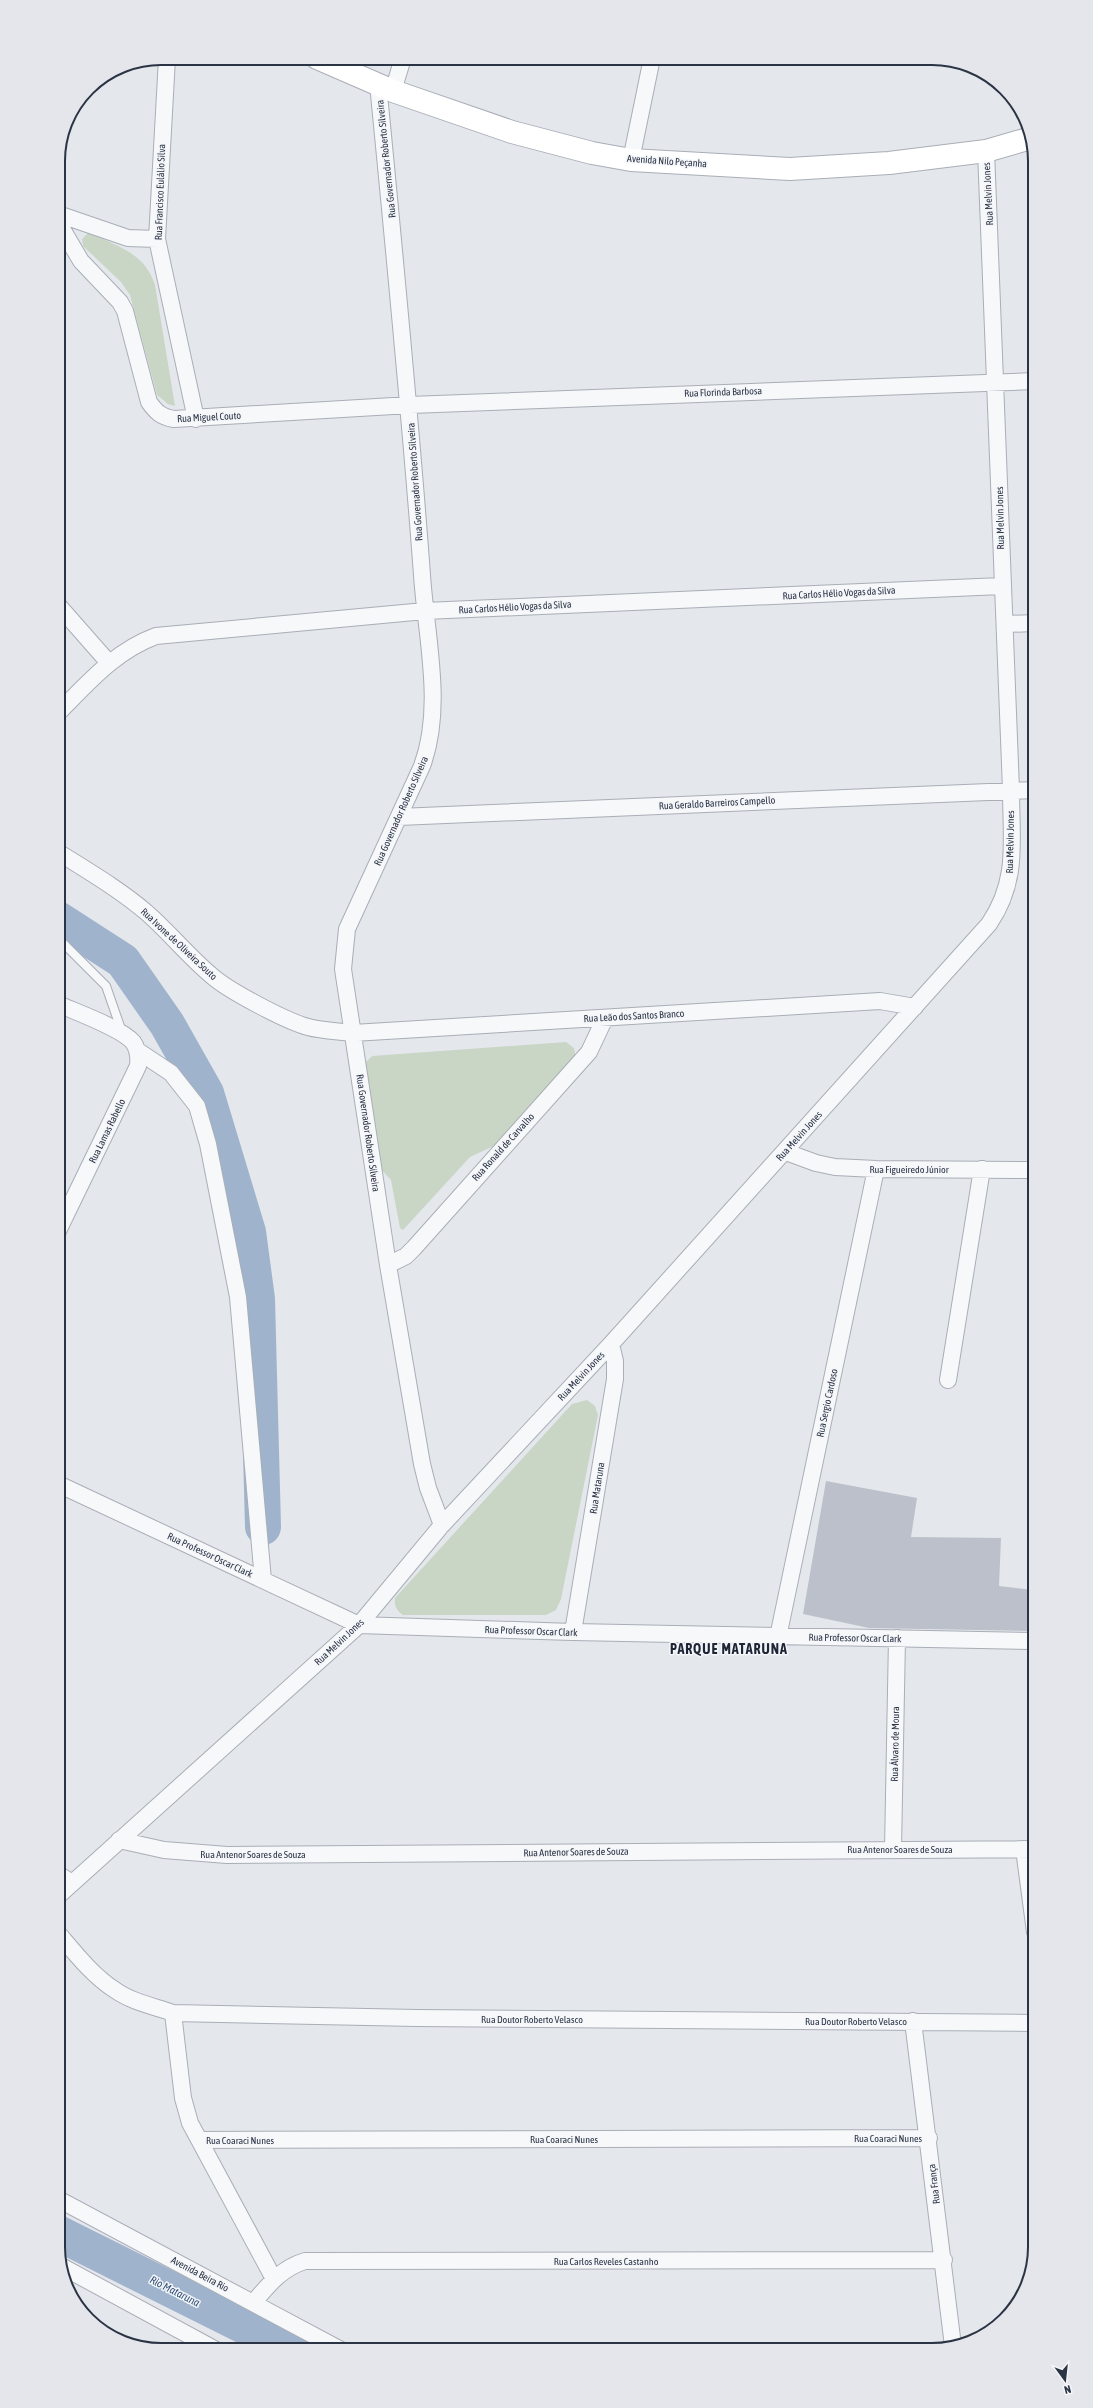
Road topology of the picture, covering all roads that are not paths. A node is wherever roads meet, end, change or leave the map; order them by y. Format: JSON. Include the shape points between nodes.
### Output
{"nodes":[{"id":1,"x":167,"y":65,"type":"edge"},
{"id":2,"x":334,"y":65,"type":"edge"},
{"id":3,"x":399,"y":65,"type":"edge"},
{"id":4,"x":651,"y":65,"type":"edge"},
{"id":5,"x":386,"y":87,"type":"junction"},
{"id":6,"x":1025,"y":140,"type":"edge"},
{"id":7,"x":986,"y":151,"type":"junction"},
{"id":8,"x":631,"y":160,"type":"junction"},
{"id":9,"x":65,"y":216,"type":"edge"},
{"id":10,"x":65,"y":234,"type":"edge"},
{"id":11,"x":157,"y":239,"type":"junction"},
{"id":12,"x":996,"y":381,"type":"junction"},
{"id":13,"x":1028,"y":381,"type":"edge"},
{"id":14,"x":410,"y":405,"type":"junction"},
{"id":15,"x":196,"y":419,"type":"junction"},
{"id":16,"x":1001,"y":586,"type":"junction"},
{"id":17,"x":424,"y":612,"type":"junction"},
{"id":18,"x":65,"y":613,"type":"edge"},
{"id":19,"x":1005,"y":624,"type":"junction"},
{"id":20,"x":1028,"y":624,"type":"edge"},
{"id":21,"x":109,"y":663,"type":"junction"},
{"id":22,"x":65,"y":706,"type":"edge"},
{"id":23,"x":1011,"y":790,"type":"junction"},
{"id":24,"x":1028,"y":790,"type":"edge"},
{"id":25,"x":399,"y":817,"type":"junction"},
{"id":26,"x":65,"y":857,"type":"edge"},
{"id":27,"x":65,"y":945,"type":"edge"},
{"id":28,"x":65,"y":1007,"type":"edge"},
{"id":29,"x":915,"y":1007,"type":"junction"},
{"id":30,"x":605,"y":1018,"type":"junction"},
{"id":31,"x":353,"y":1033,"type":"junction"},
{"id":32,"x":122,"y":1034,"type":"junction"},
{"id":33,"x":138,"y":1051,"type":"junction"},
{"id":34,"x":786,"y":1152,"type":"junction"},
{"id":35,"x":982,"y":1168,"type":"junction"},
{"id":36,"x":876,"y":1170,"type":"junction"},
{"id":37,"x":1028,"y":1170,"type":"edge"},
{"id":38,"x":65,"y":1216,"type":"edge"},
{"id":39,"x":388,"y":1265,"type":"junction"},
{"id":40,"x":611,"y":1344,"type":"junction"},
{"id":41,"x":948,"y":1380,"type":"dead end"},
{"id":42,"x":65,"y":1487,"type":"edge"},
{"id":43,"x":442,"y":1525,"type":"junction"},
{"id":44,"x":263,"y":1580,"type":"junction"},
{"id":45,"x":359,"y":1625,"type":"junction"},
{"id":46,"x":573,"y":1632,"type":"junction"},
{"id":47,"x":778,"y":1637,"type":"junction"},
{"id":48,"x":898,"y":1638,"type":"junction"},
{"id":49,"x":1028,"y":1641,"type":"edge"},
{"id":50,"x":119,"y":1840,"type":"junction"},
{"id":51,"x":892,"y":1849,"type":"junction"},
{"id":52,"x":1028,"y":1849,"type":"edge"},
{"id":53,"x":65,"y":1878,"type":"edge"},
{"id":54,"x":72,"y":1883,"type":"junction"},
{"id":55,"x":65,"y":1890,"type":"edge"},
{"id":56,"x":65,"y":1941,"type":"edge"},
{"id":57,"x":173,"y":2013,"type":"junction"},
{"id":58,"x":913,"y":2021,"type":"junction"},
{"id":59,"x":1028,"y":2024,"type":"edge"},
{"id":60,"x":929,"y":2138,"type":"junction"},
{"id":61,"x":199,"y":2140,"type":"junction"},
{"id":62,"x":65,"y":2203,"type":"edge"},
{"id":63,"x":944,"y":2260,"type":"junction"},
{"id":64,"x":68,"y":2270,"type":"edge"},
{"id":65,"x":274,"y":2279,"type":"junction"},
{"id":66,"x":254,"y":2302,"type":"junction"},
{"id":67,"x":952,"y":2340,"type":"edge"},
{"id":68,"x":203,"y":2343,"type":"edge"},
{"id":69,"x":327,"y":2343,"type":"edge"}],
"edges":[{"from":1,"to":11,"type":"street","name":"Rua Francisco Eulálio Silva"},
{"from":2,"to":5,"type":"main road","name":"Avenida Nilo Peçanha"},
{"from":3,"to":5,"type":"street"},
{"from":4,"to":8,"type":"street"},
{"from":5,"to":8,"type":"main road","name":"Avenida Nilo Peçanha","via":[[512,132],[592,153]]},
{"from":5,"to":14,"type":"street","name":"Rua Governador Roberto Silveira"},
{"from":6,"to":7,"type":"main road","name":"Avenida Nilo Peçanha"},
{"from":7,"to":8,"type":"main road","name":"Avenida Nilo Peçanha","via":[[889,163],[790,169]]},
{"from":7,"to":12,"type":"street","name":"Rua Melvin Jones"},
{"from":9,"to":11,"type":"street","via":[[128,238]]},
{"from":10,"to":15,"type":"street","name":"Rua Miguel Couto","via":[[81,261],[120,302],[125,311],[149,402],[163,417]]},
{"from":11,"to":15,"type":"street","name":"Rua Francisco Eulálio Silva"},
{"from":12,"to":13,"type":"street","name":"Rua Florinda Barbosa"},
{"from":12,"to":14,"type":"street","name":"Rua Florinda Barbosa"},
{"from":12,"to":16,"type":"street","name":"Rua Melvin Jones"},
{"from":14,"to":15,"type":"street","name":"Rua Miguel Couto"},
{"from":14,"to":17,"type":"street","name":"Rua Governador Roberto Silveira"},
{"from":16,"to":17,"type":"street","name":"Rua Carlos Hélio Vogas da Silva"},
{"from":16,"to":19,"type":"street","name":"Rua Melvin Jones"},
{"from":17,"to":21,"type":"street","name":"Rua Carlos Hélio Vogas da Silva","via":[[156,636],[129,648]]},
{"from":17,"to":25,"type":"street","name":"Rua Governador Roberto Silveira","via":[[433,696],[433,722],[429,747]]},
{"from":18,"to":21,"type":"street"},
{"from":19,"to":20,"type":"street"},
{"from":19,"to":23,"type":"street","name":"Rua Melvin Jones"},
{"from":21,"to":22,"type":"street","name":"Rua Carlos Hélio Vogas da Silva"},
{"from":23,"to":24,"type":"street","name":"Rua Geraldo Barreiros Campello"},
{"from":23,"to":25,"type":"street","name":"Rua Geraldo Barreiros Campello"},
{"from":23,"to":29,"type":"street","name":"Rua Melvin Jones","via":[[1011,872],[1007,891],[988,924]]},
{"from":25,"to":31,"type":"street","name":"Rua Governador Roberto Silveira","via":[[347,928],[343,969]]},
{"from":26,"to":31,"type":"street","name":"Rua Ivone de Oliveira Souto","via":[[123,894],[167,930],[212,976],[230,988],[307,1027]]},
{"from":27,"to":32,"type":"lane","via":[[106,986]]},
{"from":28,"to":32,"type":"street"},
{"from":29,"to":30,"type":"street","name":"Rua Leão dos Santos Branco","via":[[880,1001]]},
{"from":29,"to":34,"type":"street","name":"Rua Melvin Jones"},
{"from":30,"to":31,"type":"street","name":"Rua Leão dos Santos Branco"},
{"from":30,"to":39,"type":"street","name":"Rua Ronald de Carvalho","via":[[584,1058],[414,1248],[406,1256]]},
{"from":31,"to":39,"type":"street","name":"Rua Governador Roberto Silveira"},
{"from":32,"to":33,"type":"street"},
{"from":33,"to":38,"type":"street","name":"Rua Lamas Rabello","via":[[138,1066]]},
{"from":33,"to":44,"type":"street","via":[[171,1073],[197,1106],[208,1144],[238,1297]]},
{"from":34,"to":36,"type":"street","name":"Rua Figueiredo Júnior","via":[[816,1163]]},
{"from":34,"to":40,"type":"street","name":"Rua Melvin Jones"},
{"from":35,"to":36,"type":"street","name":"Rua Figueiredo Júnior"},
{"from":35,"to":37,"type":"street","name":"Rua Figueiredo Júnior"},
{"from":35,"to":41,"type":"street"},
{"from":36,"to":47,"type":"street","name":"Rua Sergio Cardoso"},
{"from":39,"to":43,"type":"street","name":"Rua Governador Roberto Silveira","via":[[422,1464]]},
{"from":40,"to":43,"type":"street","name":"Rua Melvin Jones"},
{"from":40,"to":46,"type":"street","name":"Rua Mataruna","via":[[615,1378]]},
{"from":42,"to":44,"type":"street","name":"Rua Professor Oscar Clark"},
{"from":43,"to":45,"type":"street","name":"Rua Melvin Jones"},
{"from":44,"to":45,"type":"street","name":"Rua Professor Oscar Clark"},
{"from":45,"to":46,"type":"street","name":"Rua Professor Oscar Clark"},
{"from":45,"to":50,"type":"street","name":"Rua Melvin Jones"},
{"from":46,"to":47,"type":"street","name":"Rua Professor Oscar Clark"},
{"from":47,"to":48,"type":"street","name":"Rua Professor Oscar Clark"},
{"from":48,"to":49,"type":"street","name":"Rua Professor Oscar Clark"},
{"from":48,"to":51,"type":"street","name":"Rua Álvaro de Moura"},
{"from":50,"to":51,"type":"street","name":"Rua Antenor Soares de Souza","via":[[164,1850],[227,1855]]},
{"from":50,"to":54,"type":"street","name":"Rua Melvin Jones"},
{"from":51,"to":52,"type":"street","name":"Rua Antenor Soares de Souza"},
{"from":53,"to":54,"type":"street"},
{"from":54,"to":55,"type":"street","name":"Rua Melvin Jones"},
{"from":56,"to":57,"type":"street","name":"Rua Doutor Roberto Velasco","via":[[91,1970],[114,1990]]},
{"from":57,"to":58,"type":"street","name":"Rua Doutor Roberto Velasco","via":[[425,2018]]},
{"from":57,"to":61,"type":"street","via":[[183,2098],[190,2123]]},
{"from":58,"to":59,"type":"street","name":"Rua Doutor Roberto Velasco"},
{"from":58,"to":60,"type":"street","name":"Rua França"},
{"from":60,"to":61,"type":"street","name":"Rua Coaraci Nunes"},
{"from":60,"to":63,"type":"street","name":"Rua França"},
{"from":61,"to":65,"type":"street"},
{"from":62,"to":66,"type":"street","name":"Avenida Beira Rio"},
{"from":63,"to":65,"type":"street","name":"Rua Carlos Reveles Castanho","via":[[305,2262],[286,2269]]},
{"from":63,"to":67,"type":"street","name":"Rua França"},
{"from":64,"to":68,"type":"street"},
{"from":65,"to":66,"type":"street","name":"Rua Carlos Reveles Castanho"},
{"from":66,"to":69,"type":"street","name":"Avenida Beira Rio"}]}
